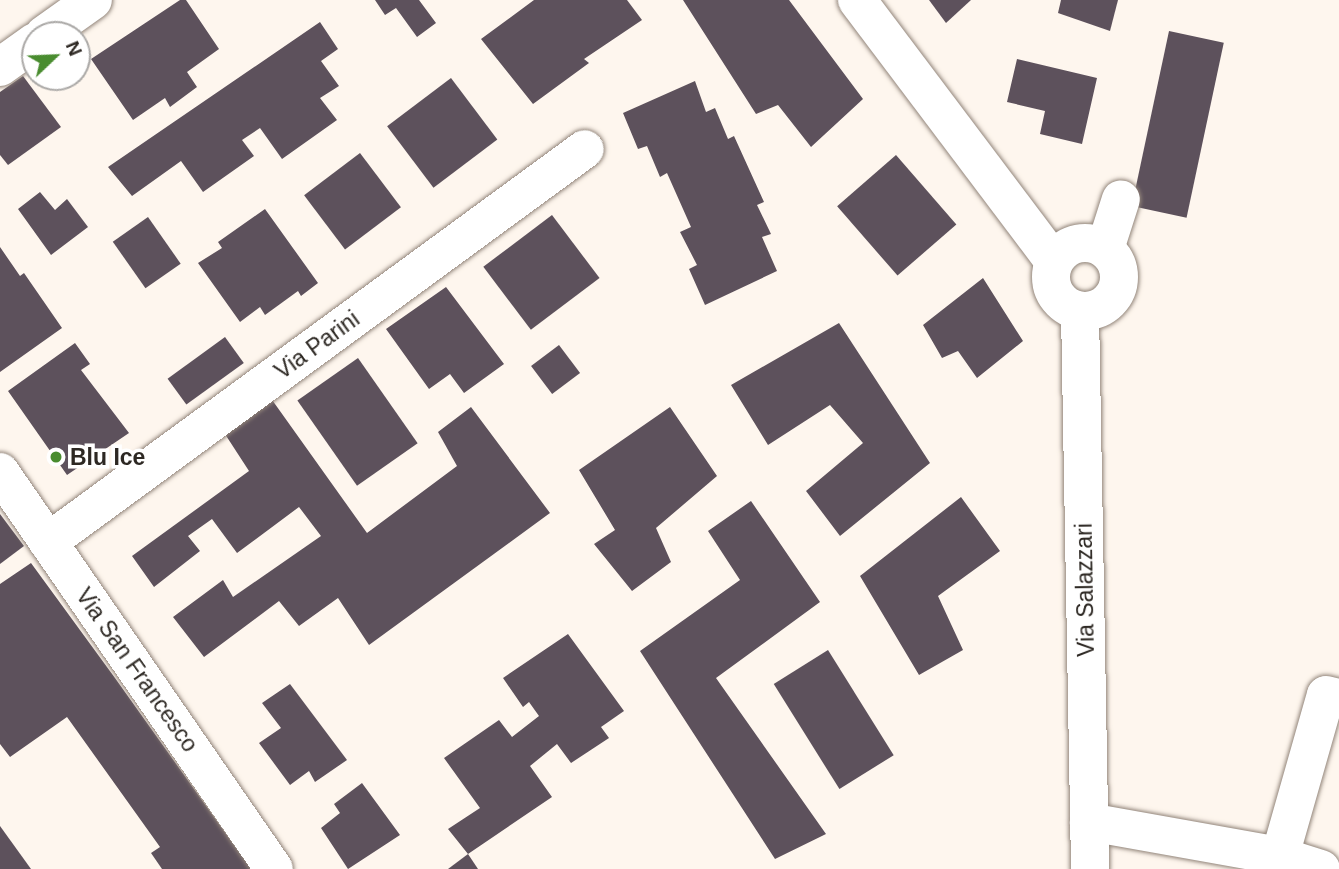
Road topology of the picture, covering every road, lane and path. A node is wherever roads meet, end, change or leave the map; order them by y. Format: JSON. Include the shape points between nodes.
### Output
{"nodes":[{"id":1,"x":93,"y":0,"type":"edge"},
{"id":2,"x":857,"y":0,"type":"edge"},
{"id":3,"x":64,"y":21,"type":"edge"},
{"id":4,"x":21,"y":52,"type":"edge"},
{"id":5,"x":0,"y":67,"type":"edge"},
{"id":6,"x":585,"y":149,"type":"dead end"},
{"id":7,"x":1121,"y":199,"type":"dead end"},
{"id":8,"x":1105,"y":248,"type":"junction"},
{"id":9,"x":1054,"y":261,"type":"junction"},
{"id":10,"x":1080,"y":311,"type":"junction"},
{"id":11,"x":0,"y":472,"type":"edge"},
{"id":12,"x":48,"y":542,"type":"junction"},
{"id":13,"x":1339,"y":698,"type":"edge"},
{"id":14,"x":1089,"y":822,"type":"junction"},
{"id":15,"x":1280,"y":856,"type":"junction"},
{"id":16,"x":274,"y":869,"type":"edge"},
{"id":17,"x":1090,"y":869,"type":"edge"},
{"id":18,"x":1321,"y":869,"type":"edge"}],
"edges":[{"from":1,"to":3,"type":"street"},
{"from":2,"to":9,"type":"street"},
{"from":4,"to":5,"type":"street"},
{"from":6,"to":12,"type":"street","name":"Via Parini"},
{"from":7,"to":8,"type":"street"},
{"from":8,"to":9,"type":"street","via":[[1090,243],[1068,246]]},
{"from":8,"to":10,"type":"street","via":[[1116,263],[1119,283],[1114,296],[1101,307]]},
{"from":9,"to":10,"type":"street","via":[[1050,279],[1056,296]]},
{"from":10,"to":14,"type":"street","name":"Via Salazzari"},
{"from":11,"to":12,"type":"street","name":"Via San Francesco"},
{"from":12,"to":16,"type":"street","name":"Via San Francesco"},
{"from":13,"to":15,"type":"street","via":[[1326,695]]},
{"from":14,"to":15,"type":"street"},
{"from":14,"to":17,"type":"street","name":"Via Salazzari"},
{"from":15,"to":18,"type":"street"}]}
